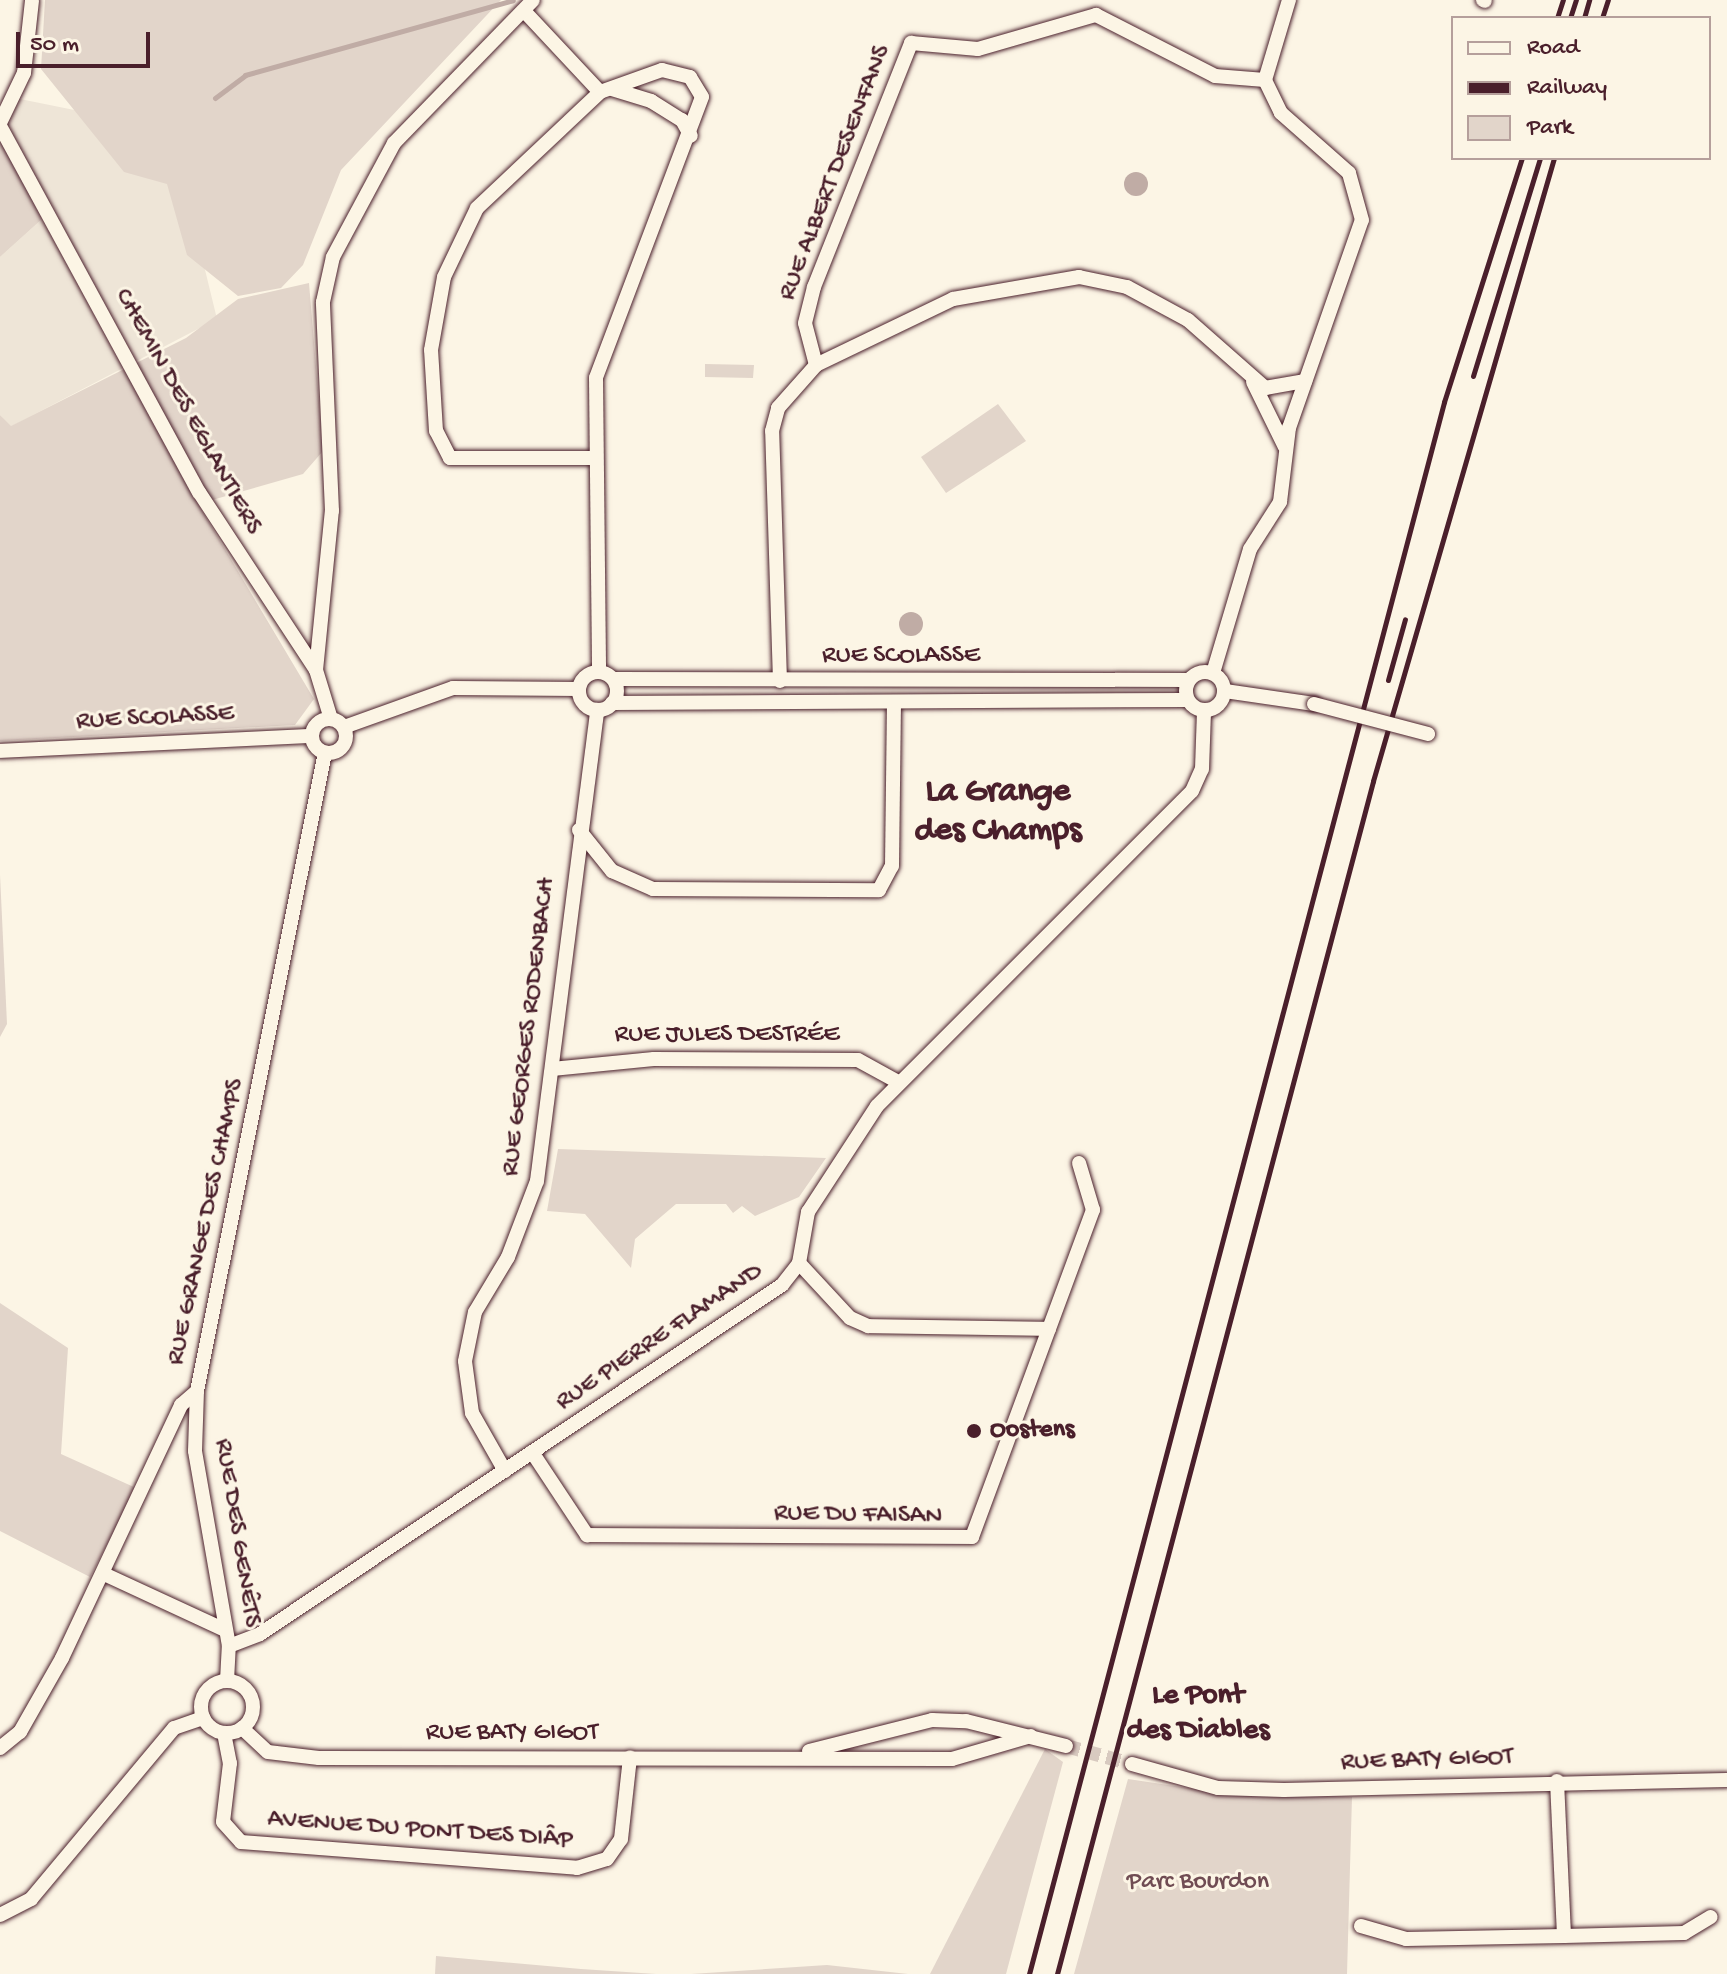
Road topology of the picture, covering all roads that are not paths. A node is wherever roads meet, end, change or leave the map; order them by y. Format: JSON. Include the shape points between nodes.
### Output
{"nodes":[{"id":1,"x":32,"y":0,"type":"edge"},
{"id":2,"x":1289,"y":0,"type":"edge"},
{"id":3,"x":529,"y":7,"type":"edge"},
{"id":4,"x":1265,"y":80,"type":"junction"},
{"id":5,"x":606,"y":91,"type":"junction"},
{"id":6,"x":0,"y":124,"type":"edge"},
{"id":7,"x":691,"y":136,"type":"junction"},
{"id":8,"x":816,"y":365,"type":"junction"},
{"id":9,"x":1305,"y":381,"type":"junction"},
{"id":10,"x":1252,"y":382,"type":"junction"},
{"id":11,"x":1285,"y":447,"type":"junction"},
{"id":12,"x":592,"y":458,"type":"junction"},
{"id":13,"x":316,"y":670,"type":"junction"},
{"id":14,"x":599,"y":671,"type":"junction"},
{"id":15,"x":1213,"y":673,"type":"junction"},
{"id":16,"x":614,"y":679,"type":"junction"},
{"id":17,"x":1189,"y":680,"type":"junction"},
{"id":18,"x":780,"y":681,"type":"junction"},
{"id":19,"x":579,"y":689,"type":"junction"},
{"id":20,"x":1225,"y":691,"type":"junction"},
{"id":21,"x":1185,"y":700,"type":"junction"},
{"id":22,"x":612,"y":703,"type":"junction"},
{"id":23,"x":894,"y":703,"type":"junction"},
{"id":24,"x":597,"y":710,"type":"junction"},
{"id":25,"x":1204,"y":711,"type":"junction"},
{"id":26,"x":338,"y":723,"type":"junction"},
{"id":27,"x":1428,"y":734,"type":"dead end"},
{"id":28,"x":312,"y":736,"type":"junction"},
{"id":29,"x":0,"y":751,"type":"edge"},
{"id":30,"x":325,"y":753,"type":"junction"},
{"id":31,"x":579,"y":830,"type":"junction"},
{"id":32,"x":552,"y":1069,"type":"junction"},
{"id":33,"x":898,"y":1082,"type":"junction"},
{"id":34,"x":1079,"y":1163,"type":"dead end"},
{"id":35,"x":799,"y":1263,"type":"junction"},
{"id":36,"x":1049,"y":1329,"type":"junction"},
{"id":37,"x":197,"y":1391,"type":"junction"},
{"id":38,"x":532,"y":1452,"type":"junction"},
{"id":39,"x":505,"y":1471,"type":"junction"},
{"id":40,"x":104,"y":1574,"type":"junction"},
{"id":41,"x":225,"y":1630,"type":"junction"},
{"id":42,"x":229,"y":1646,"type":"junction"},
{"id":43,"x":227,"y":1681,"type":"junction"},
{"id":44,"x":203,"y":1718,"type":"junction"},
{"id":45,"x":242,"y":1728,"type":"junction"},
{"id":46,"x":224,"y":1733,"type":"junction"},
{"id":47,"x":1031,"y":1736,"type":"junction"},
{"id":48,"x":1066,"y":1746,"type":"tunnel mouth"},
{"id":49,"x":0,"y":1748,"type":"edge"},
{"id":50,"x":792,"y":1755,"type":"junction"},
{"id":51,"x":630,"y":1757,"type":"junction"},
{"id":52,"x":1132,"y":1764,"type":"tunnel mouth"},
{"id":53,"x":1727,"y":1780,"type":"edge"},
{"id":54,"x":1557,"y":1781,"type":"junction"},
{"id":55,"x":0,"y":1915,"type":"edge"},
{"id":56,"x":1711,"y":1917,"type":"dead end"},
{"id":57,"x":1361,"y":1926,"type":"dead end"},
{"id":58,"x":1564,"y":1936,"type":"junction"}],
"edges":[{"from":1,"to":6,"type":"street","via":[[24,73]]},
{"from":2,"to":4,"type":"street"},
{"from":3,"to":5,"type":"street"},
{"from":3,"to":13,"type":"street","via":[[394,143],[333,257],[323,302],[332,511]]},
{"from":4,"to":8,"type":"street","name":"RUE ALBERT DESENFANS","via":[[1215,76],[1096,15],[978,49],[911,43],[814,287],[805,323]]},
{"from":4,"to":9,"type":"street","via":[[1281,113],[1349,173],[1361,195],[1362,220]]},
{"from":5,"to":7,"type":"street","via":[[651,101],[682,120]]},
{"from":5,"to":7,"type":"street","via":[[662,70],[690,77],[702,97]]},
{"from":5,"to":12,"type":"street","via":[[477,208],[444,277],[431,350],[436,431],[450,458]]},
{"from":6,"to":13,"type":"street","name":"CHEMIN DES EGLANTIERS","via":[[199,492]]},
{"from":7,"to":12,"type":"street","via":[[596,378]]},
{"from":8,"to":10,"type":"street","via":[[953,299],[1079,277],[1127,287],[1188,320]]},
{"from":8,"to":18,"type":"street","via":[[778,408],[769,449]]},
{"from":9,"to":10,"type":"street","via":[[1280,389]]},
{"from":9,"to":11,"type":"street"},
{"from":10,"to":11,"type":"street"},
{"from":11,"to":15,"type":"street","via":[[1280,502],[1250,549]]},
{"from":12,"to":14,"type":"street"},
{"from":13,"to":26,"type":"street","name":"CHEMIN DES EGLANTIERS"},
{"from":14,"to":16,"type":"street"},
{"from":14,"to":19,"type":"street"},
{"from":15,"to":17,"type":"street","name":"RUE SCOLASSE"},
{"from":15,"to":20,"type":"street"},
{"from":16,"to":18,"type":"street","name":"RUE SCOLASSE"},
{"from":16,"to":22,"type":"street"},
{"from":17,"to":18,"type":"street","name":"RUE SCOLASSE"},
{"from":17,"to":21,"type":"street"},
{"from":19,"to":24,"type":"street"},
{"from":19,"to":26,"type":"street","via":[[453,688]]},
{"from":20,"to":25,"type":"street"},
{"from":20,"to":27,"type":"street","bridge":true,"via":[[1289,698]]},
{"from":21,"to":23,"type":"street","name":"RUE SCOLASSE"},
{"from":21,"to":25,"type":"street"},
{"from":22,"to":23,"type":"street","name":"RUE SCOLASSE"},
{"from":22,"to":24,"type":"street"},
{"from":23,"to":31,"type":"street","via":[[892,866],[879,890],[653,889],[612,871]]},
{"from":24,"to":31,"type":"street","name":"RUE GEORGES RODENBACH"},
{"from":25,"to":33,"type":"street","name":"RUE PIERRE FLAMAND","via":[[1202,769],[1192,791]]},
{"from":26,"to":28,"type":"street"},
{"from":26,"to":30,"type":"street","via":[[345,743]]},
{"from":28,"to":29,"type":"street","name":"RUE SCOLASSE"},
{"from":28,"to":30,"type":"street"},
{"from":30,"to":37,"type":"street","name":"RUE GRANGE DES CHAMPS"},
{"from":31,"to":32,"type":"street","name":"RUE GEORGES RODENBACH"},
{"from":32,"to":33,"type":"street","name":"RUE JULES DESTRÉE","via":[[654,1059],[858,1060]]},
{"from":32,"to":39,"type":"street","name":"RUE GEORGES RODENBACH","via":[[537,1181],[508,1257],[475,1312],[465,1361],[472,1413]]},
{"from":33,"to":35,"type":"street","name":"RUE PIERRE FLAMAND","via":[[808,1212]]},
{"from":34,"to":36,"type":"street","name":"RUE DU FAISAN","via":[[1093,1210]]},
{"from":35,"to":36,"type":"street","via":[[850,1318],[868,1326]]},
{"from":35,"to":38,"type":"street","name":"RUE PIERRE FLAMAND","via":[[782,1285]]},
{"from":36,"to":38,"type":"street","name":"RUE DU FAISAN","via":[[978,1527],[962,1542],[587,1535]]},
{"from":37,"to":40,"type":"street","name":"RUE GRANGE DES CHAMPS","via":[[181,1405]]},
{"from":37,"to":41,"type":"street","name":"RUE DES GENÊTS","via":[[195,1451]]},
{"from":38,"to":39,"type":"street","name":"RUE PIERRE FLAMAND"},
{"from":39,"to":42,"type":"street","name":"RUE PIERRE FLAMAND","via":[[260,1634]]},
{"from":40,"to":41,"type":"street"},
{"from":40,"to":49,"type":"street","name":"RUE GRANGE DES CHAMPS","via":[[20,1732]]},
{"from":41,"to":42,"type":"street","name":"RUE DES GENÊTS"},
{"from":42,"to":43,"type":"street","name":"RUE DES GENÊTS"},
{"from":43,"to":44,"type":"street","via":[[202,1698]]},
{"from":43,"to":45,"type":"street","via":[[251,1699]]},
{"from":44,"to":46,"type":"street"},
{"from":44,"to":55,"type":"street","via":[[174,1728],[31,1899]]},
{"from":45,"to":46,"type":"street"},
{"from":45,"to":51,"type":"street","name":"RUE BATY GIGOT","via":[[268,1752],[319,1758]]},
{"from":46,"to":51,"type":"street","name":"AVENUE DU PONT DES DIÂP","via":[[230,1763],[223,1822],[241,1842],[577,1868],[607,1859],[621,1839]]},
{"from":47,"to":48,"type":"street","name":"RUE BATY GIGOT"},
{"from":47,"to":50,"type":"street","name":"RUE BATY GIGOT","via":[[952,1759]]},
{"from":47,"to":50,"type":"street","name":"RUE BATY GIGOT","via":[[932,1720]]},
{"from":50,"to":51,"type":"street","name":"RUE BATY GIGOT"},
{"from":52,"to":54,"type":"street","name":"RUE BATY GIGOT","via":[[1218,1788]]},
{"from":53,"to":54,"type":"street","name":"RUE BATY GIGOT"},
{"from":54,"to":58,"type":"street"},
{"from":56,"to":58,"type":"street","via":[[1684,1933]]},
{"from":57,"to":58,"type":"street","via":[[1406,1939]]}]}
